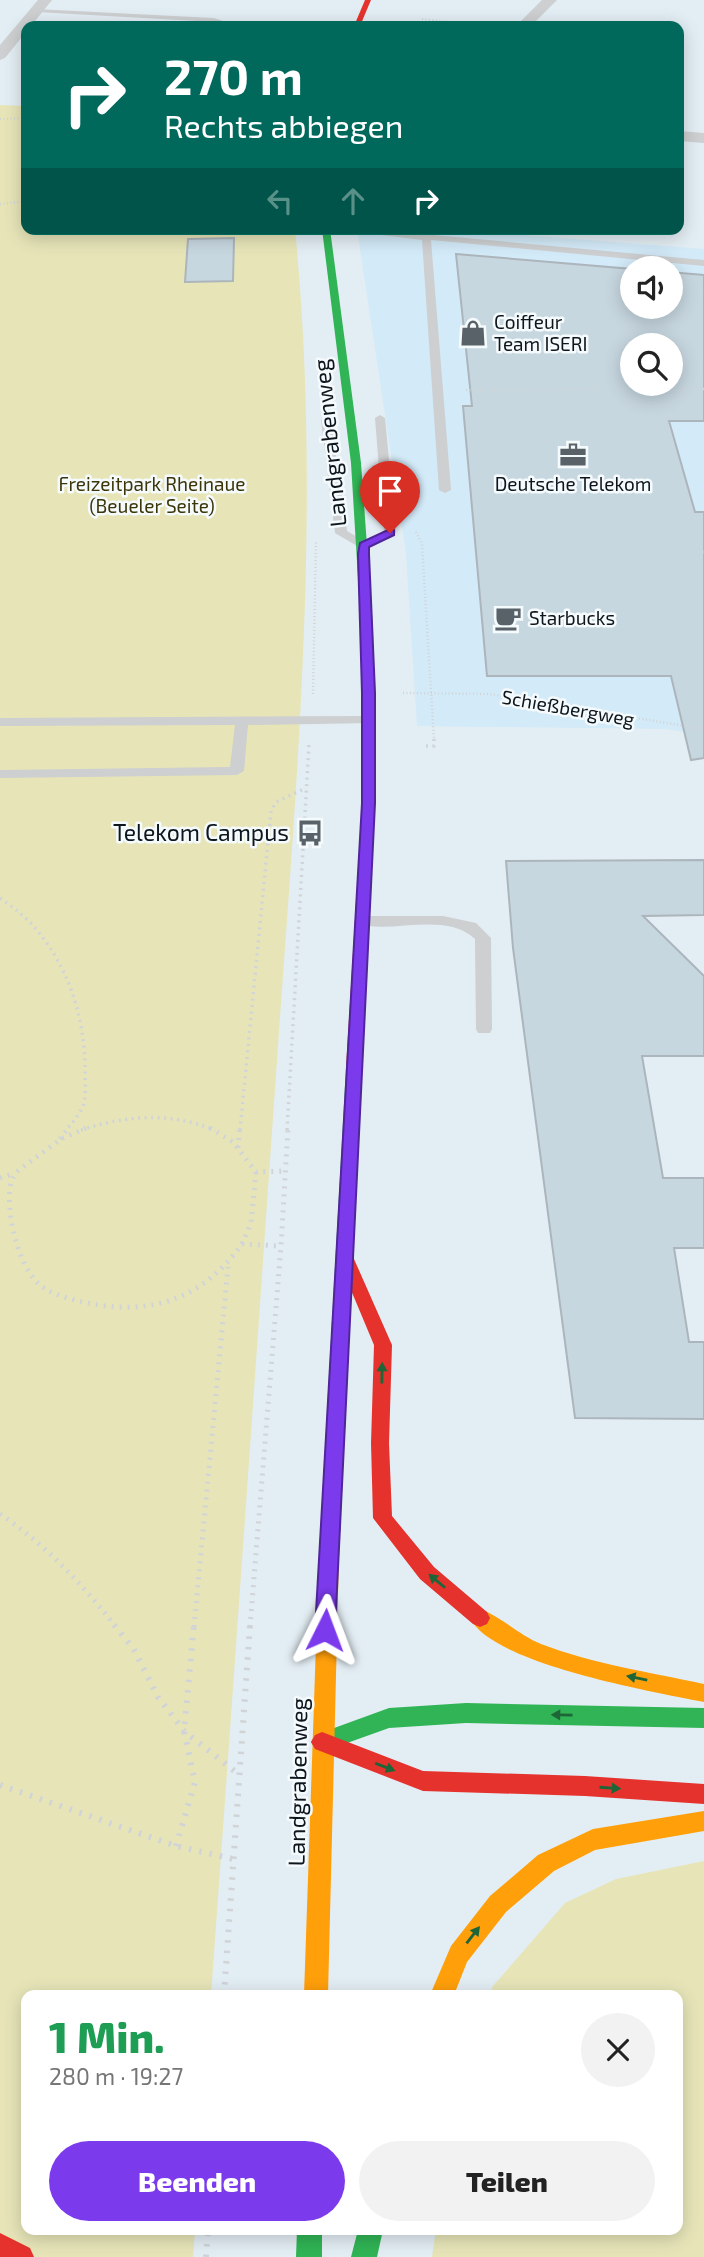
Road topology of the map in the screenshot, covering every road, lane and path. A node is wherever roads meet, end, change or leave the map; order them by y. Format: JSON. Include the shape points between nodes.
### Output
{"nodes":[{"id":1,"x":368,"y":0,"type":"edge"},
{"id":2,"x":550,"y":0,"type":"edge"},
{"id":3,"x":41,"y":5,"type":"edge"},
{"id":4,"x":89,"y":13,"type":"junction"},
{"id":5,"x":422,"y":19,"type":"dead end"},
{"id":6,"x":30,"y":21,"type":"edge"},
{"id":7,"x":109,"y":21,"type":"edge"},
{"id":8,"x":218,"y":21,"type":"edge"},
{"id":9,"x":359,"y":21,"type":"edge"},
{"id":10,"x":441,"y":21,"type":"edge"},
{"id":11,"x":528,"y":21,"type":"edge"},
{"id":12,"x":21,"y":32,"type":"edge"},
{"id":13,"x":0,"y":55,"type":"edge"},
{"id":14,"x":21,"y":118,"type":"edge"},
{"id":15,"x":0,"y":119,"type":"edge"},
{"id":16,"x":684,"y":136,"type":"edge"},
{"id":17,"x":704,"y":138,"type":"edge"},
{"id":18,"x":21,"y":202,"type":"edge"},
{"id":19,"x":0,"y":204,"type":"edge"},
{"id":20,"x":327,"y":235,"type":"edge"},
{"id":21,"x":404,"y":235,"type":"edge"},
{"id":22,"x":426,"y":237,"type":"junction"},
{"id":23,"x":704,"y":263,"type":"edge"},
{"id":24,"x":601,"y":389,"type":"dead end"},
{"id":25,"x":683,"y":389,"type":"edge"},
{"id":26,"x":704,"y":389,"type":"edge"},
{"id":27,"x":437,"y":390,"type":"junction"},
{"id":28,"x":380,"y":418,"type":"dead end"},
{"id":29,"x":326,"y":420,"type":"dead end"},
{"id":30,"x":445,"y":490,"type":"dead end"},
{"id":31,"x":410,"y":525,"type":"dead end"},
{"id":32,"x":364,"y":546,"type":"junction"},
{"id":33,"x":432,"y":694,"type":"junction"},
{"id":34,"x":242,"y":720,"type":"junction"},
{"id":35,"x":311,"y":720,"type":"junction"},
{"id":36,"x":368,"y":720,"type":"junction"},
{"id":37,"x":0,"y":722,"type":"edge"},
{"id":38,"x":704,"y":729,"type":"edge"},
{"id":39,"x":426,"y":746,"type":"dead end"},
{"id":40,"x":0,"y":774,"type":"edge"},
{"id":41,"x":306,"y":788,"type":"junction"},
{"id":42,"x":0,"y":898,"type":"edge"},
{"id":43,"x":362,"y":920,"type":"junction"},
{"id":44,"x":484,"y":1029,"type":"dead end"},
{"id":45,"x":60,"y":1140,"type":"junction"},
{"id":46,"x":237,"y":1149,"type":"junction"},
{"id":47,"x":256,"y":1171,"type":"junction"},
{"id":48,"x":286,"y":1171,"type":"junction"},
{"id":49,"x":13,"y":1174,"type":"junction"},
{"id":50,"x":0,"y":1178,"type":"edge"},
{"id":51,"x":242,"y":1244,"type":"junction"},
{"id":52,"x":281,"y":1245,"type":"junction"},
{"id":53,"x":346,"y":1259,"type":"junction"},
{"id":54,"x":228,"y":1266,"type":"junction"},
{"id":55,"x":0,"y":1514,"type":"edge"},
{"id":56,"x":704,"y":1693,"type":"edge"},
{"id":57,"x":704,"y":1718,"type":"edge"},
{"id":58,"x":184,"y":1731,"type":"junction"},
{"id":59,"x":322,"y":1742,"type":"junction"},
{"id":60,"x":238,"y":1773,"type":"junction"},
{"id":61,"x":0,"y":1785,"type":"edge"},
{"id":62,"x":704,"y":1794,"type":"edge"},
{"id":63,"x":704,"y":1821,"type":"edge"},
{"id":64,"x":176,"y":1846,"type":"junction"},
{"id":65,"x":233,"y":1859,"type":"junction"},
{"id":66,"x":224,"y":1990,"type":"edge"},
{"id":67,"x":316,"y":1990,"type":"edge"},
{"id":68,"x":444,"y":1990,"type":"edge"},
{"id":69,"x":208,"y":2235,"type":"edge"},
{"id":70,"x":310,"y":2235,"type":"edge"},
{"id":71,"x":370,"y":2235,"type":"edge"},
{"id":72,"x":0,"y":2246,"type":"edge"},
{"id":73,"x":21,"y":2257,"type":"edge"},
{"id":74,"x":206,"y":2257,"type":"edge"},
{"id":75,"x":309,"y":2257,"type":"edge"},
{"id":76,"x":364,"y":2257,"type":"edge"}],
"edges":[{"from":1,"to":9,"type":"main road"},
{"from":2,"to":11,"type":"street"},
{"from":3,"to":4,"type":"lane"},
{"from":3,"to":6,"type":"street"},
{"from":4,"to":7,"type":"lane"},
{"from":4,"to":8,"type":"lane"},
{"from":5,"to":10,"type":"path"},
{"from":12,"to":13,"type":"street"},
{"from":14,"to":15,"type":"path"},
{"from":16,"to":17,"type":"street"},
{"from":18,"to":19,"type":"path"},
{"from":20,"to":32,"type":"main road","name":"Landgrabenweg","via":[[352,411]]},
{"from":21,"to":22,"type":"lane"},
{"from":22,"to":23,"type":"lane"},
{"from":22,"to":27,"type":"lane"},
{"from":24,"to":27,"type":"path"},
{"from":25,"to":26,"type":"path"},
{"from":27,"to":30,"type":"lane"},
{"from":28,"to":32,"type":"lane","via":[[390,533]]},
{"from":29,"to":32,"type":"lane","via":[[341,533]]},
{"from":31,"to":33,"type":"path","via":[[422,544]]},
{"from":32,"to":36,"type":"main road","name":"Landgrabenweg"},
{"from":33,"to":38,"type":"path","name":"Schießbergweg","via":[[489,694]]},
{"from":33,"to":39,"type":"path","via":[[434,746]]},
{"from":34,"to":35,"type":"lane"},
{"from":34,"to":37,"type":"lane"},
{"from":34,"to":40,"type":"lane","via":[[237,771]]},
{"from":35,"to":36,"type":"lane"},
{"from":35,"to":41,"type":"path"},
{"from":36,"to":43,"type":"main road","name":"Landgrabenweg"},
{"from":41,"to":46,"type":"path","via":[[276,802],[271,811]]},
{"from":41,"to":48,"type":"path"},
{"from":42,"to":45,"type":"path","via":[[36,929],[61,965],[81,1018],[87,1060],[83,1103]]},
{"from":43,"to":44,"type":"lane","via":[[470,926],[483,938]]},
{"from":43,"to":53,"type":"main road","name":"Landgrabenweg"},
{"from":45,"to":46,"type":"path","via":[[106,1122],[175,1118],[200,1125],[233,1142]]},
{"from":45,"to":49,"type":"path"},
{"from":46,"to":47,"type":"path"},
{"from":47,"to":48,"type":"path"},
{"from":47,"to":51,"type":"path","via":[[251,1223]]},
{"from":48,"to":52,"type":"path"},
{"from":49,"to":50,"type":"path"},
{"from":49,"to":54,"type":"path","via":[[6,1196],[8,1222],[21,1263],[43,1288],[120,1307],[149,1306],[180,1298]]},
{"from":51,"to":52,"type":"path"},
{"from":51,"to":54,"type":"path"},
{"from":52,"to":60,"type":"path"},
{"from":56,"to":53,"type":"main road","one_way":true,"via":[[558,1660],[493,1629],[427,1573],[383,1518],[383,1345]]},
{"from":53,"to":59,"type":"main road","name":"Landgrabenweg"},
{"from":54,"to":58,"type":"path"},
{"from":55,"to":58,"type":"path","via":[[30,1534],[76,1577],[133,1648],[158,1697]]},
{"from":57,"to":59,"type":"main road","one_way":true,"via":[[466,1713],[402,1717]]},
{"from":58,"to":60,"type":"path"},
{"from":58,"to":64,"type":"path","via":[[195,1782]]},
{"from":59,"to":62,"type":"main road","one_way":true,"via":[[423,1781]]},
{"from":59,"to":67,"type":"main road","name":"Landgrabenweg"},
{"from":60,"to":65,"type":"path"},
{"from":61,"to":64,"type":"path"},
{"from":68,"to":63,"type":"main road","one_way":true,"via":[[459,1954],[498,1904],[546,1863],[593,1840]]},
{"from":64,"to":65,"type":"path"},
{"from":65,"to":66,"type":"path"},
{"from":69,"to":74,"type":"path"},
{"from":70,"to":75,"type":"main road"},
{"from":71,"to":76,"type":"main road"},
{"from":72,"to":73,"type":"main road"}]}
